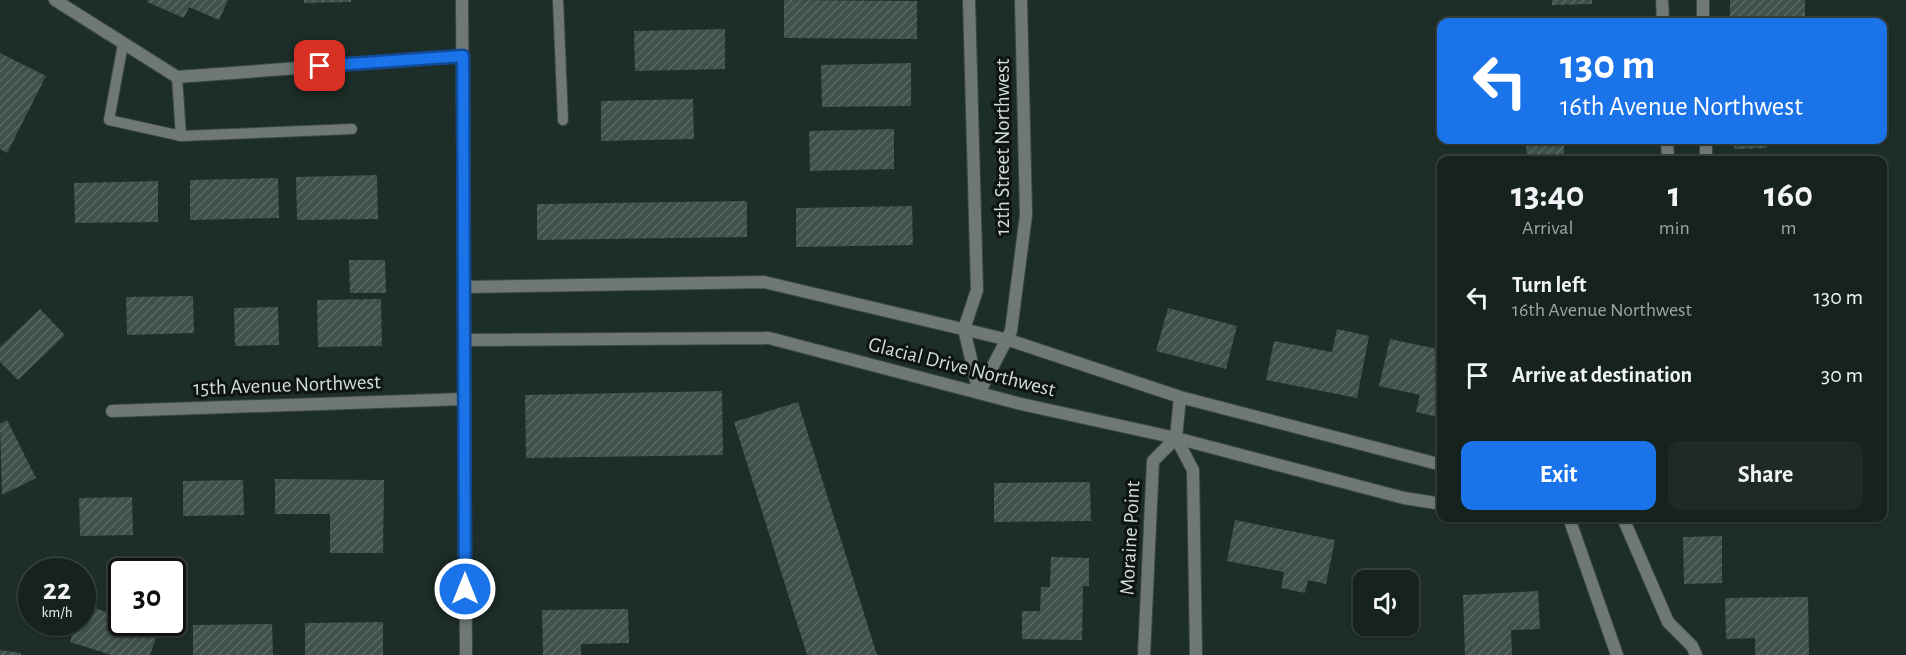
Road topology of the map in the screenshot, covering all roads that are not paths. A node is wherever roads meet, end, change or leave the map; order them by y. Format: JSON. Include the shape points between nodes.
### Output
{"nodes":[{"id":1,"x":56,"y":0,"type":"edge"},
{"id":2,"x":462,"y":0,"type":"edge"},
{"id":3,"x":558,"y":0,"type":"edge"},
{"id":4,"x":969,"y":0,"type":"edge"},
{"id":5,"x":1021,"y":0,"type":"edge"},
{"id":6,"x":1662,"y":0,"type":"edge"},
{"id":7,"x":1703,"y":0,"type":"edge"},
{"id":8,"x":1663,"y":18,"type":"edge"},
{"id":9,"x":1703,"y":18,"type":"edge"},
{"id":10,"x":123,"y":44,"type":"junction"},
{"id":11,"x":463,"y":56,"type":"junction"},
{"id":12,"x":177,"y":77,"type":"junction"},
{"id":13,"x":563,"y":120,"type":"dead end"},
{"id":14,"x":352,"y":129,"type":"dead end"},
{"id":15,"x":181,"y":136,"type":"junction"},
{"id":16,"x":464,"y":287,"type":"junction"},
{"id":17,"x":964,"y":329,"type":"junction"},
{"id":18,"x":464,"y":340,"type":"junction"},
{"id":19,"x":1009,"y":340,"type":"junction"},
{"id":20,"x":979,"y":393,"type":"junction"},
{"id":21,"x":1180,"y":397,"type":"junction"},
{"id":22,"x":464,"y":399,"type":"junction"},
{"id":23,"x":112,"y":411,"type":"dead end"},
{"id":24,"x":1176,"y":438,"type":"junction"},
{"id":25,"x":1437,"y":464,"type":"edge"},
{"id":26,"x":1437,"y":503,"type":"edge"},
{"id":27,"x":1570,"y":522,"type":"edge"},
{"id":28,"x":1625,"y":522,"type":"edge"},
{"id":29,"x":466,"y":655,"type":"edge"},
{"id":30,"x":1144,"y":655,"type":"edge"},
{"id":31,"x":1196,"y":655,"type":"edge"},
{"id":32,"x":1617,"y":655,"type":"edge"},
{"id":33,"x":1696,"y":655,"type":"edge"}],
"edges":[{"from":1,"to":10,"type":"street"},
{"from":2,"to":11,"type":"street"},
{"from":3,"to":13,"type":"lane"},
{"from":4,"to":17,"type":"street","via":[[977,290]]},
{"from":5,"to":19,"type":"street","name":"12th Street Northwest","via":[[1026,215]]},
{"from":6,"to":8,"type":"street"},
{"from":7,"to":9,"type":"street"},
{"from":10,"to":12,"type":"street"},
{"from":10,"to":15,"type":"lane","via":[[109,120]]},
{"from":11,"to":12,"type":"street"},
{"from":11,"to":16,"type":"street"},
{"from":12,"to":15,"type":"lane"},
{"from":14,"to":15,"type":"lane"},
{"from":16,"to":17,"type":"street","via":[[764,282]]},
{"from":16,"to":18,"type":"street"},
{"from":17,"to":19,"type":"street"},
{"from":17,"to":20,"type":"street"},
{"from":18,"to":20,"type":"street","name":"Glacial Drive Northwest","via":[[769,338]]},
{"from":18,"to":22,"type":"street"},
{"from":19,"to":20,"type":"street","name":"12th Street Northwest"},
{"from":19,"to":21,"type":"street"},
{"from":20,"to":24,"type":"street","name":"Glacial Drive Northwest"},
{"from":21,"to":24,"type":"street"},
{"from":21,"to":25,"type":"street"},
{"from":22,"to":23,"type":"street","name":"15th Avenue Northwest"},
{"from":22,"to":29,"type":"street"},
{"from":24,"to":26,"type":"street","name":"Glacial Drive Northwest"},
{"from":24,"to":30,"type":"street","name":"Moraine Point","via":[[1153,461]]},
{"from":24,"to":31,"type":"street","via":[[1193,470]]},
{"from":27,"to":32,"type":"street"},
{"from":28,"to":33,"type":"street","via":[[1668,622]]}]}
